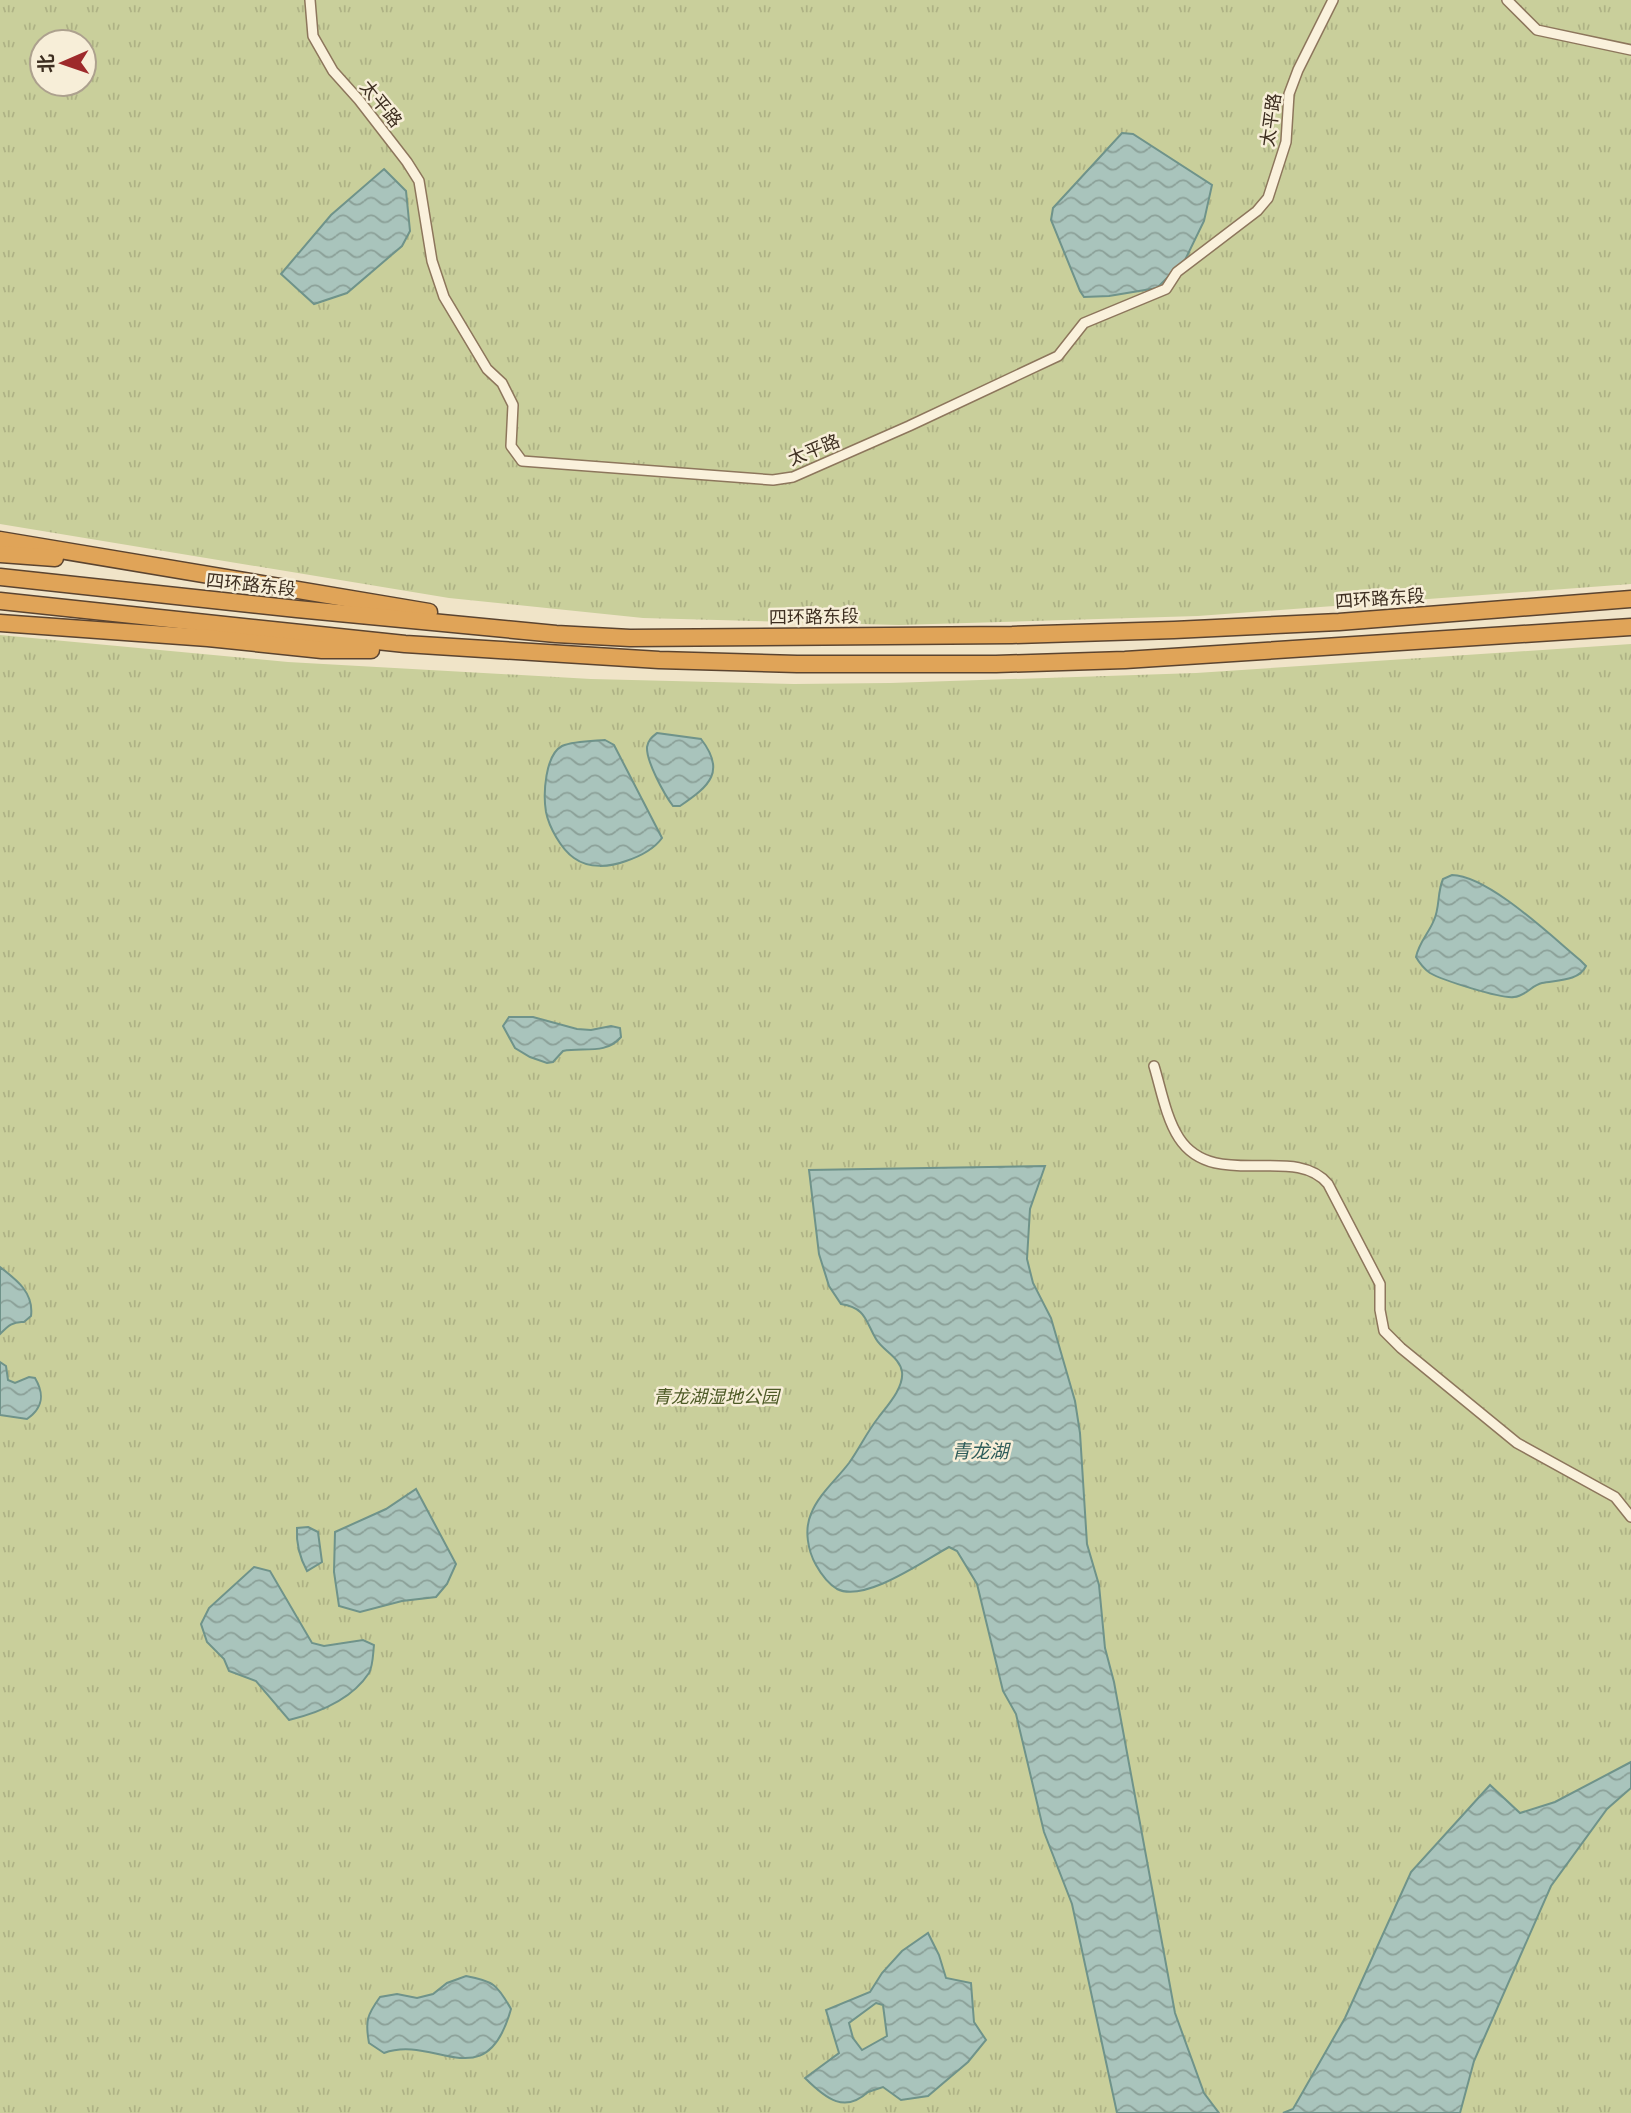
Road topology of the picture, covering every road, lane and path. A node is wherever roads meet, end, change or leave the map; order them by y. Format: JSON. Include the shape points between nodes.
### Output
{"nodes":[{"id":1,"x":310,"y":0,"type":"edge"},
{"id":2,"x":1333,"y":0,"type":"edge"},
{"id":3,"x":1507,"y":0,"type":"edge"},
{"id":4,"x":1631,"y":50,"type":"edge"},
{"id":5,"x":0,"y":540,"type":"edge"},
{"id":6,"x":0,"y":554,"type":"edge"},
{"id":7,"x":148,"y":565,"type":"junction"},
{"id":8,"x":0,"y":577,"type":"edge"},
{"id":9,"x":1631,"y":599,"type":"edge"},
{"id":10,"x":0,"y":601,"type":"edge"},
{"id":11,"x":0,"y":623,"type":"edge"},
{"id":12,"x":1631,"y":627,"type":"edge"},
{"id":13,"x":556,"y":634,"type":"junction"},
{"id":14,"x":468,"y":648,"type":"junction"},
{"id":15,"x":1154,"y":1066,"type":"dead end"},
{"id":16,"x":1631,"y":1517,"type":"edge"}],
"edges":[{"from":1,"to":2,"type":"street","name":"太平路","via":[[313,36],[333,71],[419,181],[432,261],[444,297],[513,405],[511,446],[522,461],[773,480],[793,477],[1058,356],[1084,323],[1166,289],[1177,272],[1268,198],[1286,142],[1289,94]]},
{"from":3,"to":4,"type":"street","via":[[1538,30]]},
{"from":5,"to":7,"type":"highway"},
{"from":6,"to":7,"type":"highway"},
{"from":7,"to":13,"type":"highway"},
{"from":8,"to":13,"type":"highway","name":"四环路东段"},
{"from":9,"to":13,"type":"highway","name":"四环路东段","via":[[1174,630],[796,637]]},
{"from":10,"to":14,"type":"highway"},
{"from":11,"to":14,"type":"highway","via":[[322,650]]},
{"from":12,"to":14,"type":"highway","via":[[1125,660],[996,664],[659,660]]},
{"from":15,"to":16,"type":"street","via":[[1179,1138],[1195,1155],[1223,1166],[1303,1168],[1320,1175],[1380,1284],[1384,1331],[1517,1443],[1615,1497]]}]}
